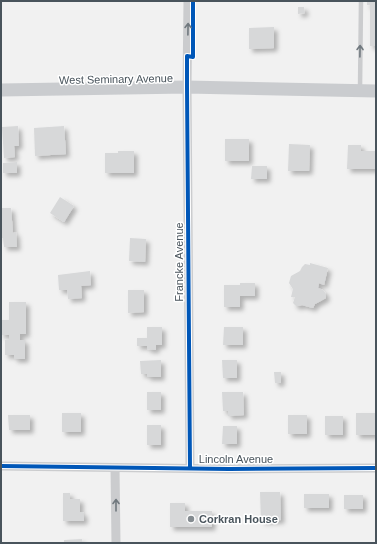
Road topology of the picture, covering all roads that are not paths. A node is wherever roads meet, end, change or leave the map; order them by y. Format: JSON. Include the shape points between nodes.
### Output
{"nodes":[{"id":1,"x":188,"y":1,"type":"edge"},
{"id":2,"x":361,"y":1,"type":"edge"},
{"id":3,"x":187,"y":88,"type":"junction"},
{"id":4,"x":1,"y":90,"type":"edge"},
{"id":5,"x":360,"y":90,"type":"junction"},
{"id":6,"x":376,"y":91,"type":"edge"},
{"id":7,"x":1,"y":466,"type":"edge"},
{"id":8,"x":115,"y":468,"type":"junction"},
{"id":9,"x":190,"y":468,"type":"junction"},
{"id":10,"x":376,"y":468,"type":"edge"},
{"id":11,"x":116,"y":543,"type":"edge"}],
"edges":[{"from":3,"to":1,"type":"street","name":"Francke Avenue","one_way":true},
{"from":5,"to":2,"type":"lane","one_way":true},
{"from":3,"to":4,"type":"main road","name":"West Seminary Avenue"},
{"from":3,"to":5,"type":"main road","name":"West Seminary Avenue"},
{"from":3,"to":9,"type":"street","name":"Francke Avenue"},
{"from":5,"to":6,"type":"main road","name":"West Seminary Avenue"},
{"from":7,"to":8,"type":"street","name":"Lincoln Avenue"},
{"from":8,"to":9,"type":"street","name":"Lincoln Avenue"},
{"from":11,"to":8,"type":"street","one_way":true},
{"from":9,"to":10,"type":"street","name":"Lincoln Avenue"}]}
